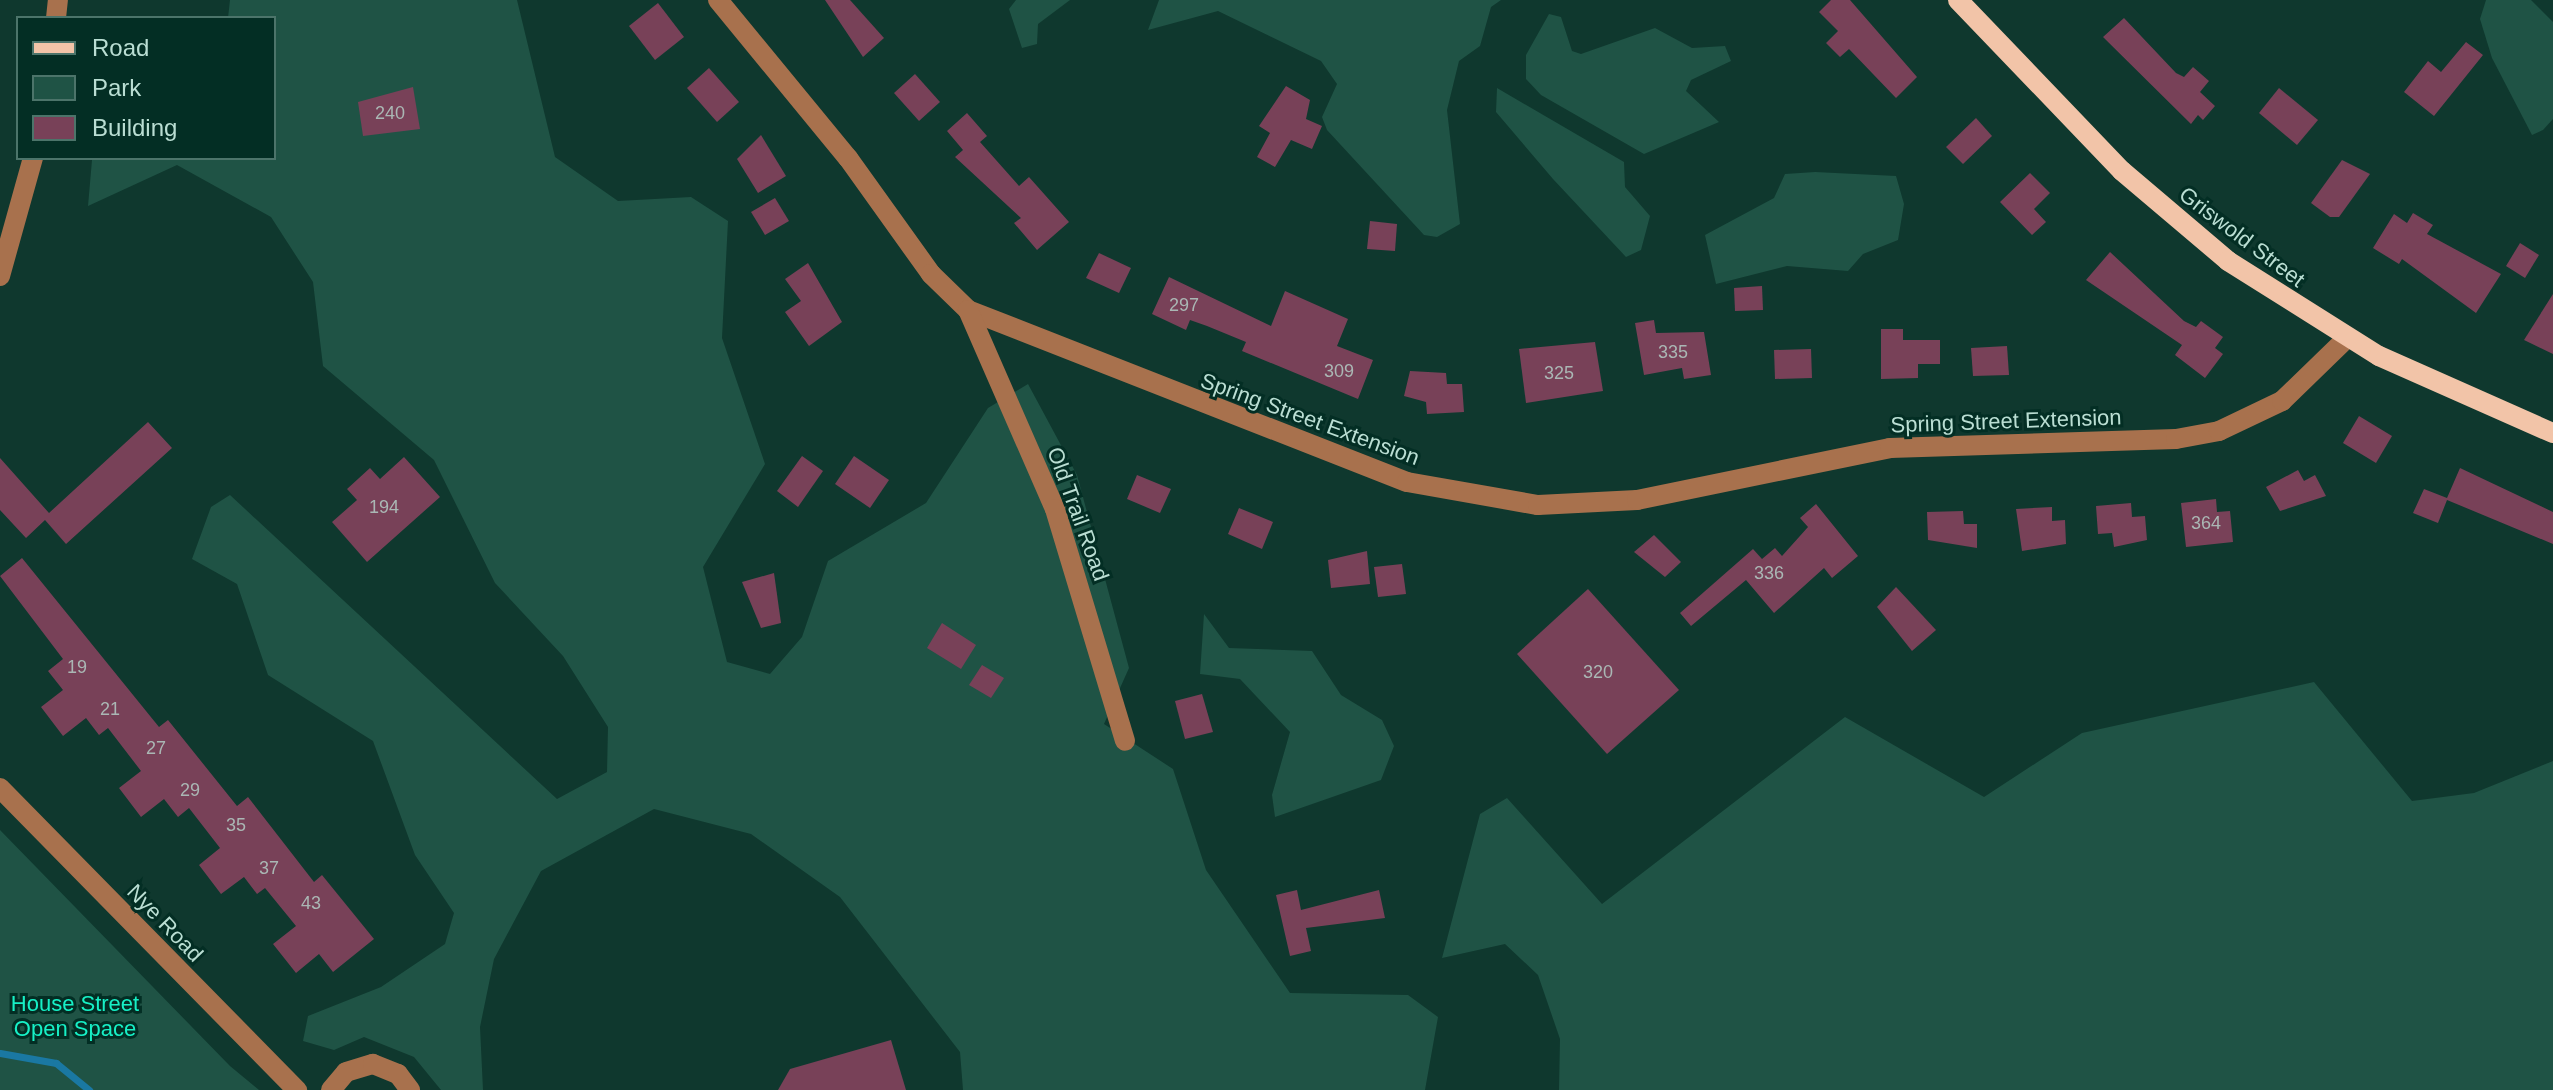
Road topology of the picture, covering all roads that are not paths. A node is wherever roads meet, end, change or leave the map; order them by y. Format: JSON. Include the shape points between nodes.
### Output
{"nodes":[{"id":1,"x":718,"y":0,"type":"edge"},
{"id":2,"x":1958,"y":0,"type":"edge"},
{"id":3,"x":32,"y":160,"type":"edge"},
{"id":4,"x":0,"y":276,"type":"edge"},
{"id":5,"x":968,"y":310,"type":"junction"},
{"id":6,"x":2347,"y":338,"type":"junction"},
{"id":7,"x":2553,"y":433,"type":"edge"},
{"id":8,"x":1125,"y":741,"type":"dead end"},
{"id":9,"x":0,"y":788,"type":"edge"},
{"id":10,"x":297,"y":1090,"type":"edge"},
{"id":11,"x":331,"y":1090,"type":"edge"},
{"id":12,"x":410,"y":1090,"type":"edge"}],
"edges":[{"from":1,"to":5,"type":"street","name":"Spring Street Extension","via":[[848,158],[931,274]]},
{"from":2,"to":6,"type":"main road","name":"Griswold Street","via":[[2156,203],[2265,288]]},
{"from":3,"to":4,"type":"street"},
{"from":5,"to":6,"type":"street","name":"Spring Street Extension","via":[[1395,478],[1538,505],[1637,500],[1890,448],[2219,431],[2282,401]]},
{"from":5,"to":8,"type":"street","name":"Old Trail Road","via":[[1055,509]]},
{"from":6,"to":7,"type":"main road","name":"Griswold Street"},
{"from":9,"to":10,"type":"street","name":"Nye Road"},
{"from":11,"to":12,"type":"street","via":[[346,1072],[373,1064],[398,1074]]}]}
